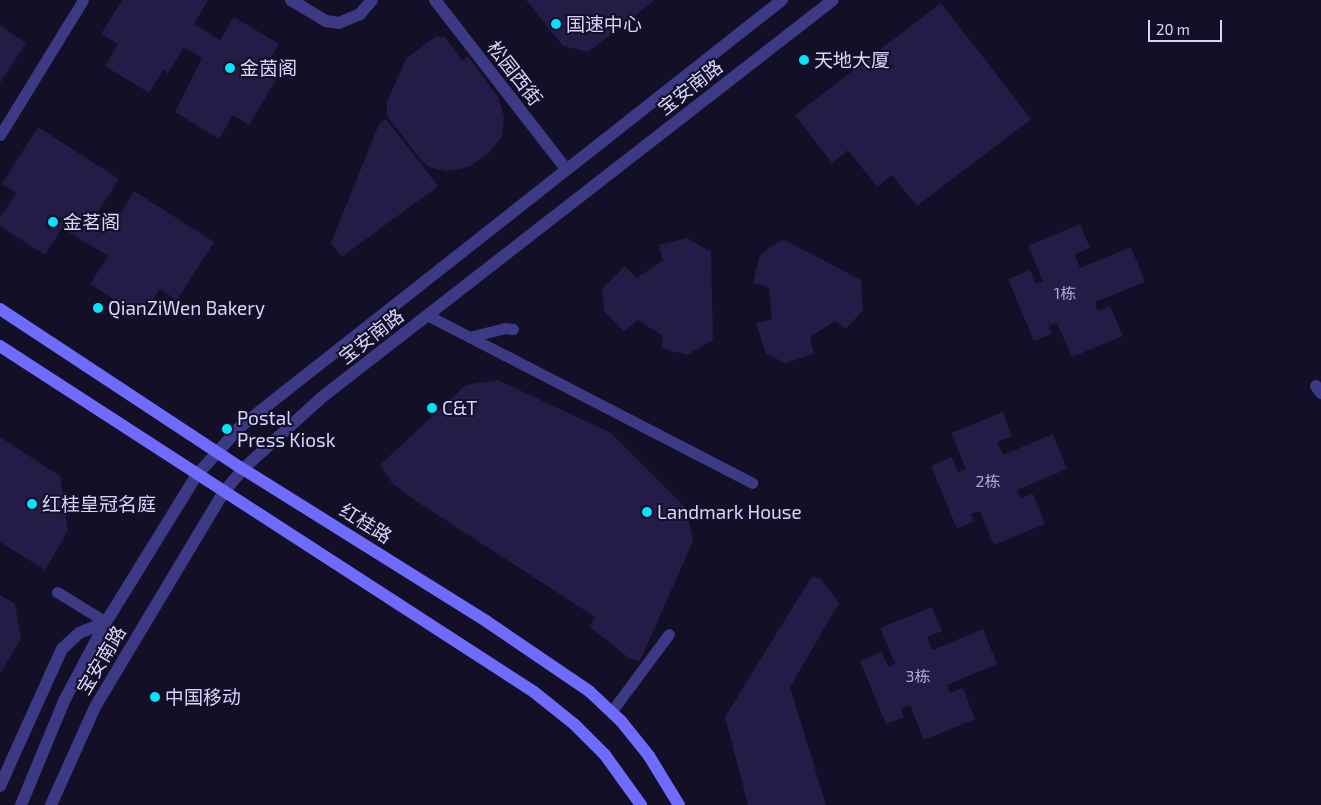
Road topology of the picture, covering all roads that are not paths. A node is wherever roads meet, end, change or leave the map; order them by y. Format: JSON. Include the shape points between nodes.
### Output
{"nodes":[{"id":1,"x":83,"y":0,"type":"edge"},
{"id":2,"x":291,"y":0,"type":"edge"},
{"id":3,"x":372,"y":0,"type":"edge"},
{"id":4,"x":435,"y":0,"type":"edge"},
{"id":5,"x":782,"y":0,"type":"edge"},
{"id":6,"x":833,"y":0,"type":"edge"},
{"id":7,"x":0,"y":136,"type":"edge"},
{"id":8,"x":566,"y":169,"type":"junction"},
{"id":9,"x":0,"y":309,"type":"edge"},
{"id":10,"x":428,"y":315,"type":"junction"},
{"id":11,"x":513,"y":329,"type":"dead end"},
{"id":12,"x":469,"y":337,"type":"junction"},
{"id":13,"x":0,"y":346,"type":"edge"},
{"id":14,"x":216,"y":451,"type":"junction"},
{"id":15,"x":243,"y":469,"type":"junction"},
{"id":16,"x":196,"y":476,"type":"junction"},
{"id":17,"x":752,"y":483,"type":"dead end"},
{"id":18,"x":223,"y":493,"type":"junction"},
{"id":19,"x":57,"y":592,"type":"dead end"},
{"id":20,"x":106,"y":622,"type":"junction"},
{"id":21,"x":669,"y":634,"type":"dead end"},
{"id":22,"x":611,"y":712,"type":"junction"},
{"id":23,"x":0,"y":786,"type":"edge"},
{"id":24,"x":21,"y":805,"type":"edge"},
{"id":25,"x":51,"y":805,"type":"edge"},
{"id":26,"x":641,"y":805,"type":"edge"},
{"id":27,"x":679,"y":805,"type":"edge"}],
"edges":[{"from":1,"to":7,"type":"lane"},
{"from":2,"to":3,"type":"street","via":[[326,21],[339,23],[360,14]]},
{"from":4,"to":8,"type":"street","name":"松园西街"},
{"from":5,"to":8,"type":"street","name":"宝安南路"},
{"from":6,"to":10,"type":"street","name":"宝安南路"},
{"from":8,"to":14,"type":"street","name":"宝安南路","via":[[274,398]]},
{"from":9,"to":14,"type":"main road","name":"红桂路"},
{"from":10,"to":12,"type":"lane"},
{"from":10,"to":15,"type":"street","name":"宝安南路","via":[[296,418]]},
{"from":11,"to":12,"type":"lane","via":[[504,328]]},
{"from":12,"to":17,"type":"lane"},
{"from":13,"to":16,"type":"main road"},
{"from":14,"to":15,"type":"main road","name":"红桂路"},
{"from":14,"to":16,"type":"street","name":"宝安南路"},
{"from":15,"to":18,"type":"street","name":"宝安南路"},
{"from":15,"to":22,"type":"main road","name":"红桂路","via":[[550,662]]},
{"from":16,"to":18,"type":"main road"},
{"from":16,"to":20,"type":"street","name":"宝安南路"},
{"from":18,"to":25,"type":"street","name":"宝安南路","via":[[95,707]]},
{"from":18,"to":26,"type":"main road","via":[[534,692],[574,724],[605,755]]},
{"from":19,"to":20,"type":"lane"},
{"from":20,"to":23,"type":"street","via":[[79,633],[62,650]]},
{"from":20,"to":24,"type":"street","name":"宝安南路","via":[[65,699]]},
{"from":21,"to":22,"type":"lane"},
{"from":22,"to":27,"type":"main road","name":"红桂路","via":[[650,756]]}]}
